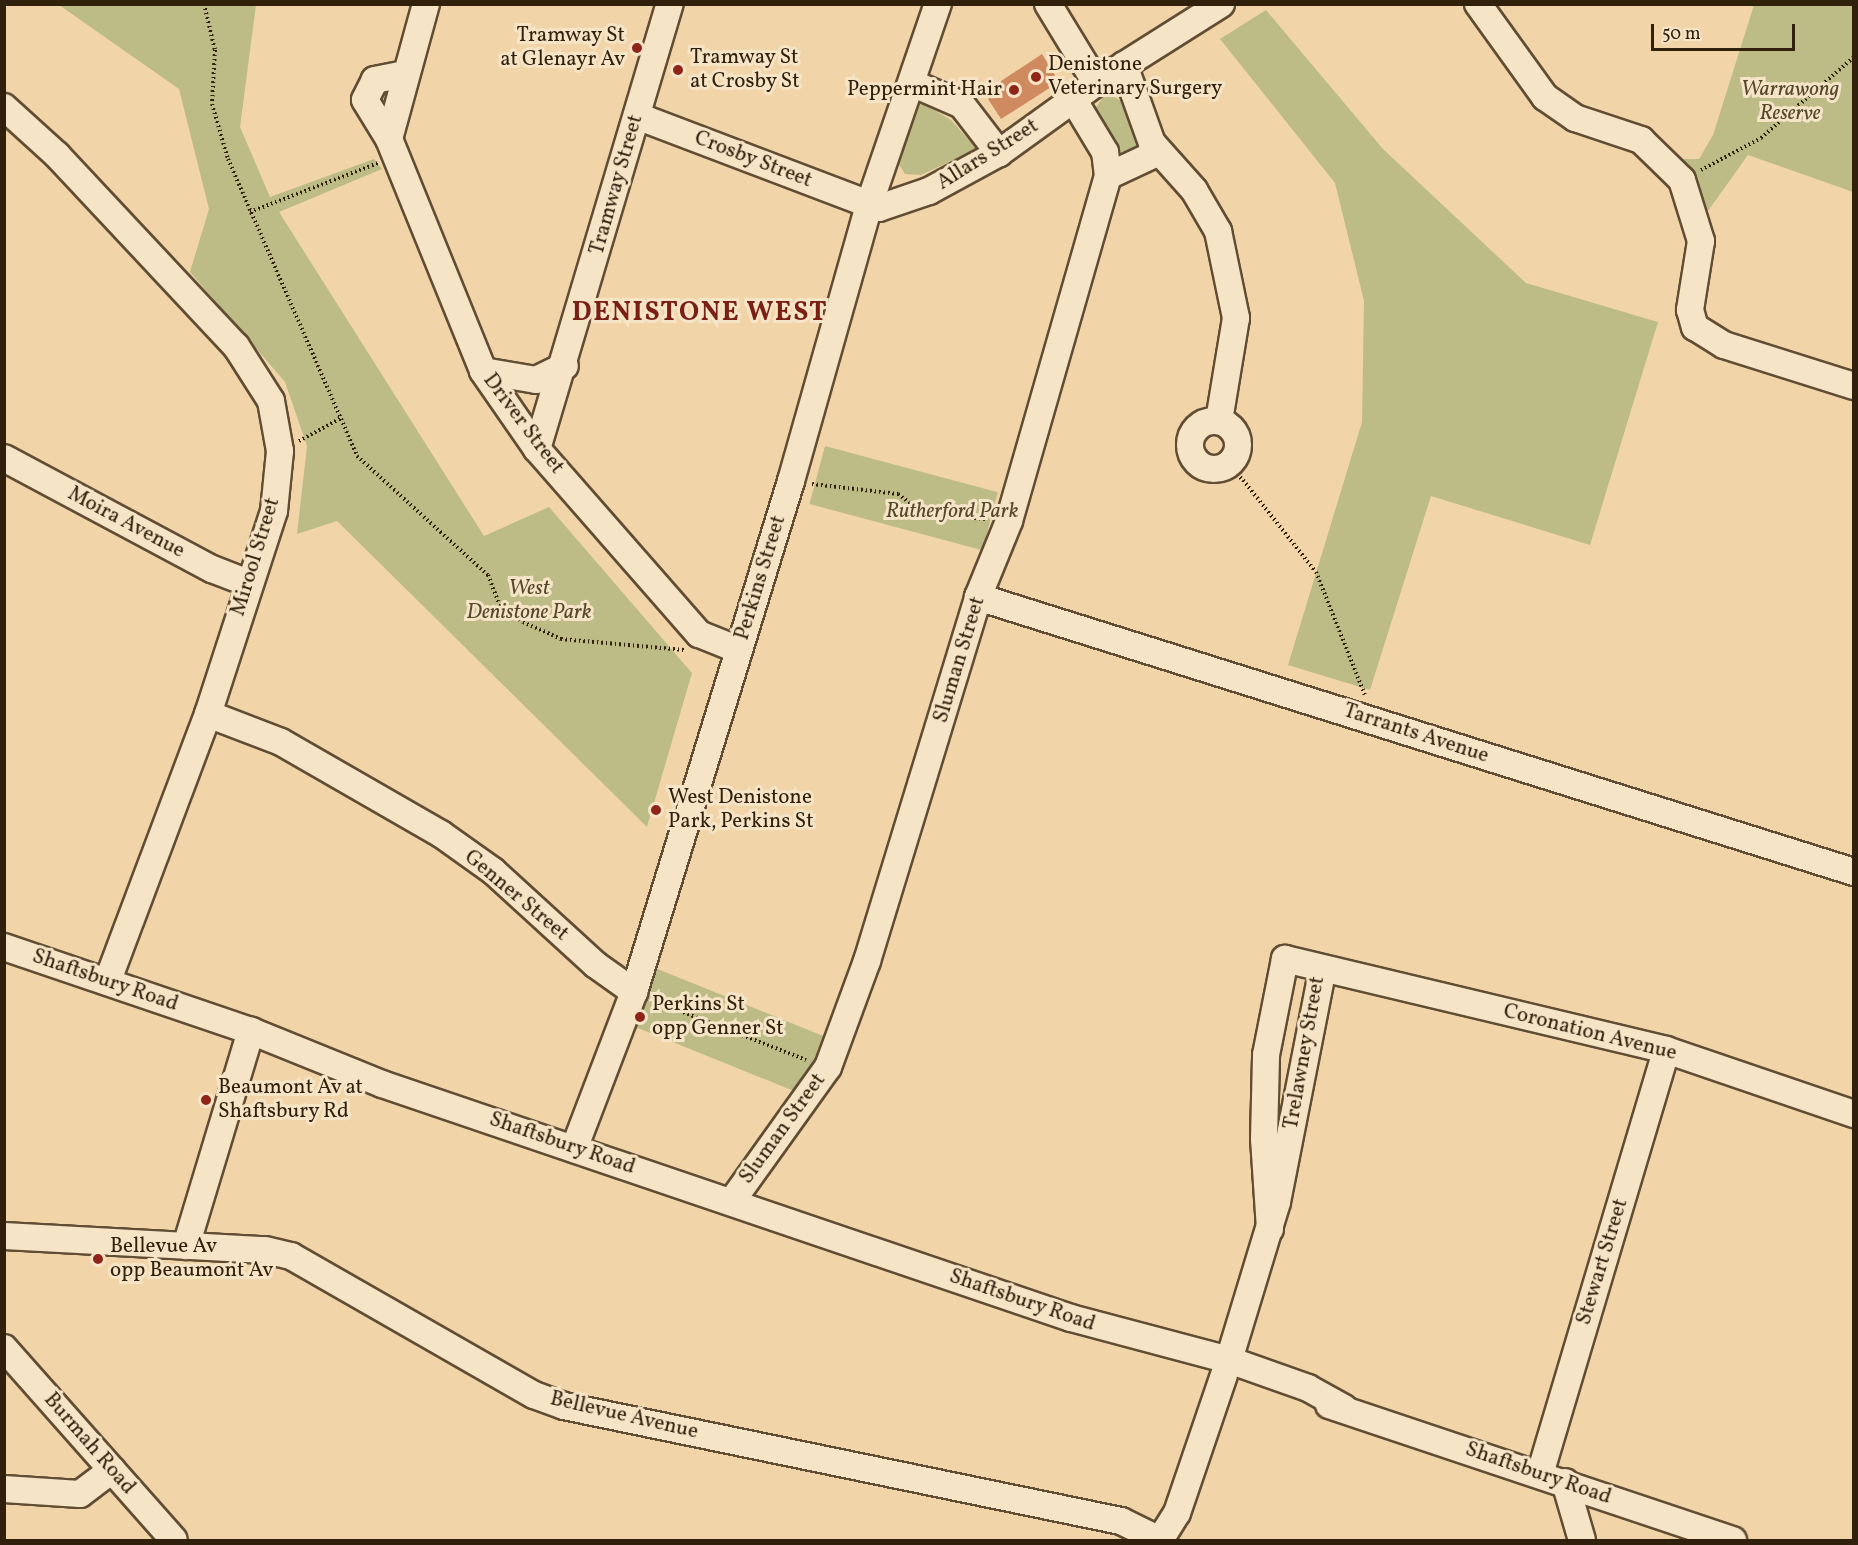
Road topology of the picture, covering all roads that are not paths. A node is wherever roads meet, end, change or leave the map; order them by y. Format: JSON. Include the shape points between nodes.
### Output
{"nodes":[{"id":1,"x":426,"y":4,"type":"edge"},
{"id":2,"x":670,"y":4,"type":"edge"},
{"id":3,"x":938,"y":4,"type":"edge"},
{"id":4,"x":1048,"y":4,"type":"edge"},
{"id":5,"x":1221,"y":4,"type":"edge"},
{"id":6,"x":1478,"y":4,"type":"edge"},
{"id":7,"x":1124,"y":65,"type":"junction"},
{"id":8,"x":1096,"y":83,"type":"junction"},
{"id":9,"x":914,"y":84,"type":"junction"},
{"id":10,"x":1073,"y":99,"type":"junction"},
{"id":11,"x":4,"y":107,"type":"edge"},
{"id":12,"x":638,"y":116,"type":"junction"},
{"id":13,"x":1159,"y":152,"type":"junction"},
{"id":14,"x":999,"y":153,"type":"junction"},
{"id":15,"x":1108,"y":176,"type":"junction"},
{"id":16,"x":869,"y":205,"type":"junction"},
{"id":17,"x":565,"y":366,"type":"junction"},
{"id":18,"x":483,"y":371,"type":"junction"},
{"id":19,"x":1854,"y":387,"type":"edge"},
{"id":20,"x":1219,"y":421,"type":"junction"},
{"id":21,"x":537,"y":448,"type":"junction"},
{"id":22,"x":4,"y":458,"type":"edge"},
{"id":23,"x":249,"y":583,"type":"junction"},
{"id":24,"x":978,"y":597,"type":"junction"},
{"id":25,"x":739,"y":650,"type":"junction"},
{"id":26,"x":208,"y":714,"type":"junction"},
{"id":27,"x":1854,"y":872,"type":"edge"},
{"id":28,"x":4,"y":947,"type":"edge"},
{"id":29,"x":1323,"y":968,"type":"junction"},
{"id":30,"x":107,"y":982,"type":"junction"},
{"id":31,"x":634,"y":992,"type":"junction"},
{"id":32,"x":251,"y":1031,"type":"junction"},
{"id":33,"x":1666,"y":1050,"type":"junction"},
{"id":34,"x":1854,"y":1114,"type":"edge"},
{"id":35,"x":574,"y":1149,"type":"junction"},
{"id":36,"x":732,"y":1201,"type":"junction"},
{"id":37,"x":1270,"y":1229,"type":"junction"},
{"id":38,"x":4,"y":1236,"type":"edge"},
{"id":39,"x":186,"y":1246,"type":"junction"},
{"id":40,"x":4,"y":1348,"type":"edge"},
{"id":41,"x":1226,"y":1367,"type":"junction"},
{"id":42,"x":112,"y":1470,"type":"junction"},
{"id":43,"x":1540,"y":1474,"type":"junction"},
{"id":44,"x":1565,"y":1482,"type":"junction"},
{"id":45,"x":4,"y":1489,"type":"edge"},
{"id":46,"x":174,"y":1540,"type":"edge"},
{"id":47,"x":1160,"y":1540,"type":"edge"},
{"id":48,"x":1582,"y":1540,"type":"edge"},
{"id":49,"x":1732,"y":1540,"type":"edge"}],
"edges":[{"from":1,"to":18,"type":"street","name":"Driver Street","via":[[405,74],[383,75],[366,93],[368,110],[392,148]]},
{"from":2,"to":12,"type":"street","name":"Tramway Street"},
{"from":3,"to":9,"type":"street","name":"Perkins Street"},
{"from":4,"to":8,"type":"street"},
{"from":5,"to":7,"type":"street","name":"Allars Street"},
{"from":6,"to":19,"type":"street","via":[[1545,97],[1575,118],[1641,141],[1682,180],[1701,241],[1690,310],[1695,327],[1724,345]]},
{"from":7,"to":8,"type":"street","name":"Allars Street"},
{"from":7,"to":13,"type":"street"},
{"from":8,"to":10,"type":"street","name":"Allars Street"},
{"from":9,"to":14,"type":"street","via":[[962,105]]},
{"from":9,"to":16,"type":"street","name":"Perkins Street"},
{"from":10,"to":14,"type":"street","name":"Allars Street"},
{"from":10,"to":15,"type":"street","name":"Sluman Street","via":[[1106,152]]},
{"from":11,"to":23,"type":"street","name":"Mirool Street","via":[[57,155],[236,345],[271,401],[280,451],[274,511]]},
{"from":12,"to":16,"type":"street","name":"Crosby Street"},
{"from":12,"to":17,"type":"street","name":"Tramway Street"},
{"from":13,"to":15,"type":"street"},
{"from":13,"to":20,"type":"street","via":[[1194,190],[1218,231],[1234,299],[1236,338]]},
{"from":14,"to":16,"type":"street","name":"Allars Street","via":[[929,191],[879,208]]},
{"from":15,"to":24,"type":"street","name":"Sluman Street","via":[[1008,521]]},
{"from":16,"to":25,"type":"street","name":"Perkins Street"},
{"from":17,"to":18,"type":"street","via":[[536,380]]},
{"from":17,"to":21,"type":"street","name":"Tramway Street"},
{"from":18,"to":21,"type":"street","name":"Driver Street"},
{"from":20,"to":20,"type":"street","via":[[1237,436],[1238,447],[1226,466],[1203,467],[1190,452],[1193,432]]},
{"from":21,"to":25,"type":"street","name":"Driver Street","via":[[699,634]]},
{"from":22,"to":23,"type":"street","name":"Moira Avenue","via":[[212,570]]},
{"from":23,"to":26,"type":"street","name":"Mirool Street"},
{"from":24,"to":27,"type":"street","name":"Tarrants Avenue"},
{"from":24,"to":36,"type":"street","name":"Sluman Street","via":[[867,961],[828,1067]]},
{"from":25,"to":31,"type":"street","name":"Perkins Street"},
{"from":26,"to":30,"type":"street","name":"Mirool Street"},
{"from":26,"to":31,"type":"street","name":"Genner Street","via":[[281,742],[441,834],[493,871],[596,965]]},
{"from":28,"to":30,"type":"street","name":"Shaftsbury Road"},
{"from":29,"to":33,"type":"street","name":"Coronation Avenue"},
{"from":29,"to":37,"type":"street","name":"Trelawney Street"},
{"from":29,"to":37,"type":"street","name":"Trelawney Street","via":[[1285,959],[1266,1055],[1264,1139]]},
{"from":30,"to":32,"type":"street","name":"Shaftsbury Road"},
{"from":31,"to":35,"type":"street","name":"Perkins Street"},
{"from":32,"to":35,"type":"street","name":"Shaftsbury Road","via":[[382,1084]]},
{"from":32,"to":39,"type":"street"},
{"from":33,"to":34,"type":"street","name":"Coronation Avenue"},
{"from":33,"to":43,"type":"street","name":"Stewart Street"},
{"from":35,"to":36,"type":"street","name":"Shaftsbury Road"},
{"from":36,"to":41,"type":"street","name":"Shaftsbury Road","via":[[1123,1334],[1167,1340]]},
{"from":37,"to":41,"type":"street","name":"Trelawney Street"},
{"from":38,"to":39,"type":"street","name":"Bellevue Avenue"},
{"from":39,"to":47,"type":"street","name":"Bellevue Avenue","via":[[291,1256],[534,1395],[564,1406],[1121,1521]]},
{"from":40,"to":42,"type":"street","name":"Burmah Road"},
{"from":41,"to":43,"type":"street","name":"Shaftsbury Road","via":[[1308,1388],[1344,1408]]},
{"from":41,"to":47,"type":"street","name":"Trelawney Street","via":[[1177,1512]]},
{"from":42,"to":45,"type":"street","via":[[80,1494]]},
{"from":42,"to":46,"type":"street","name":"Burmah Road"},
{"from":43,"to":44,"type":"street","name":"Shaftsbury Road"},
{"from":44,"to":48,"type":"street"},
{"from":44,"to":49,"type":"street","name":"Shaftsbury Road"}]}
